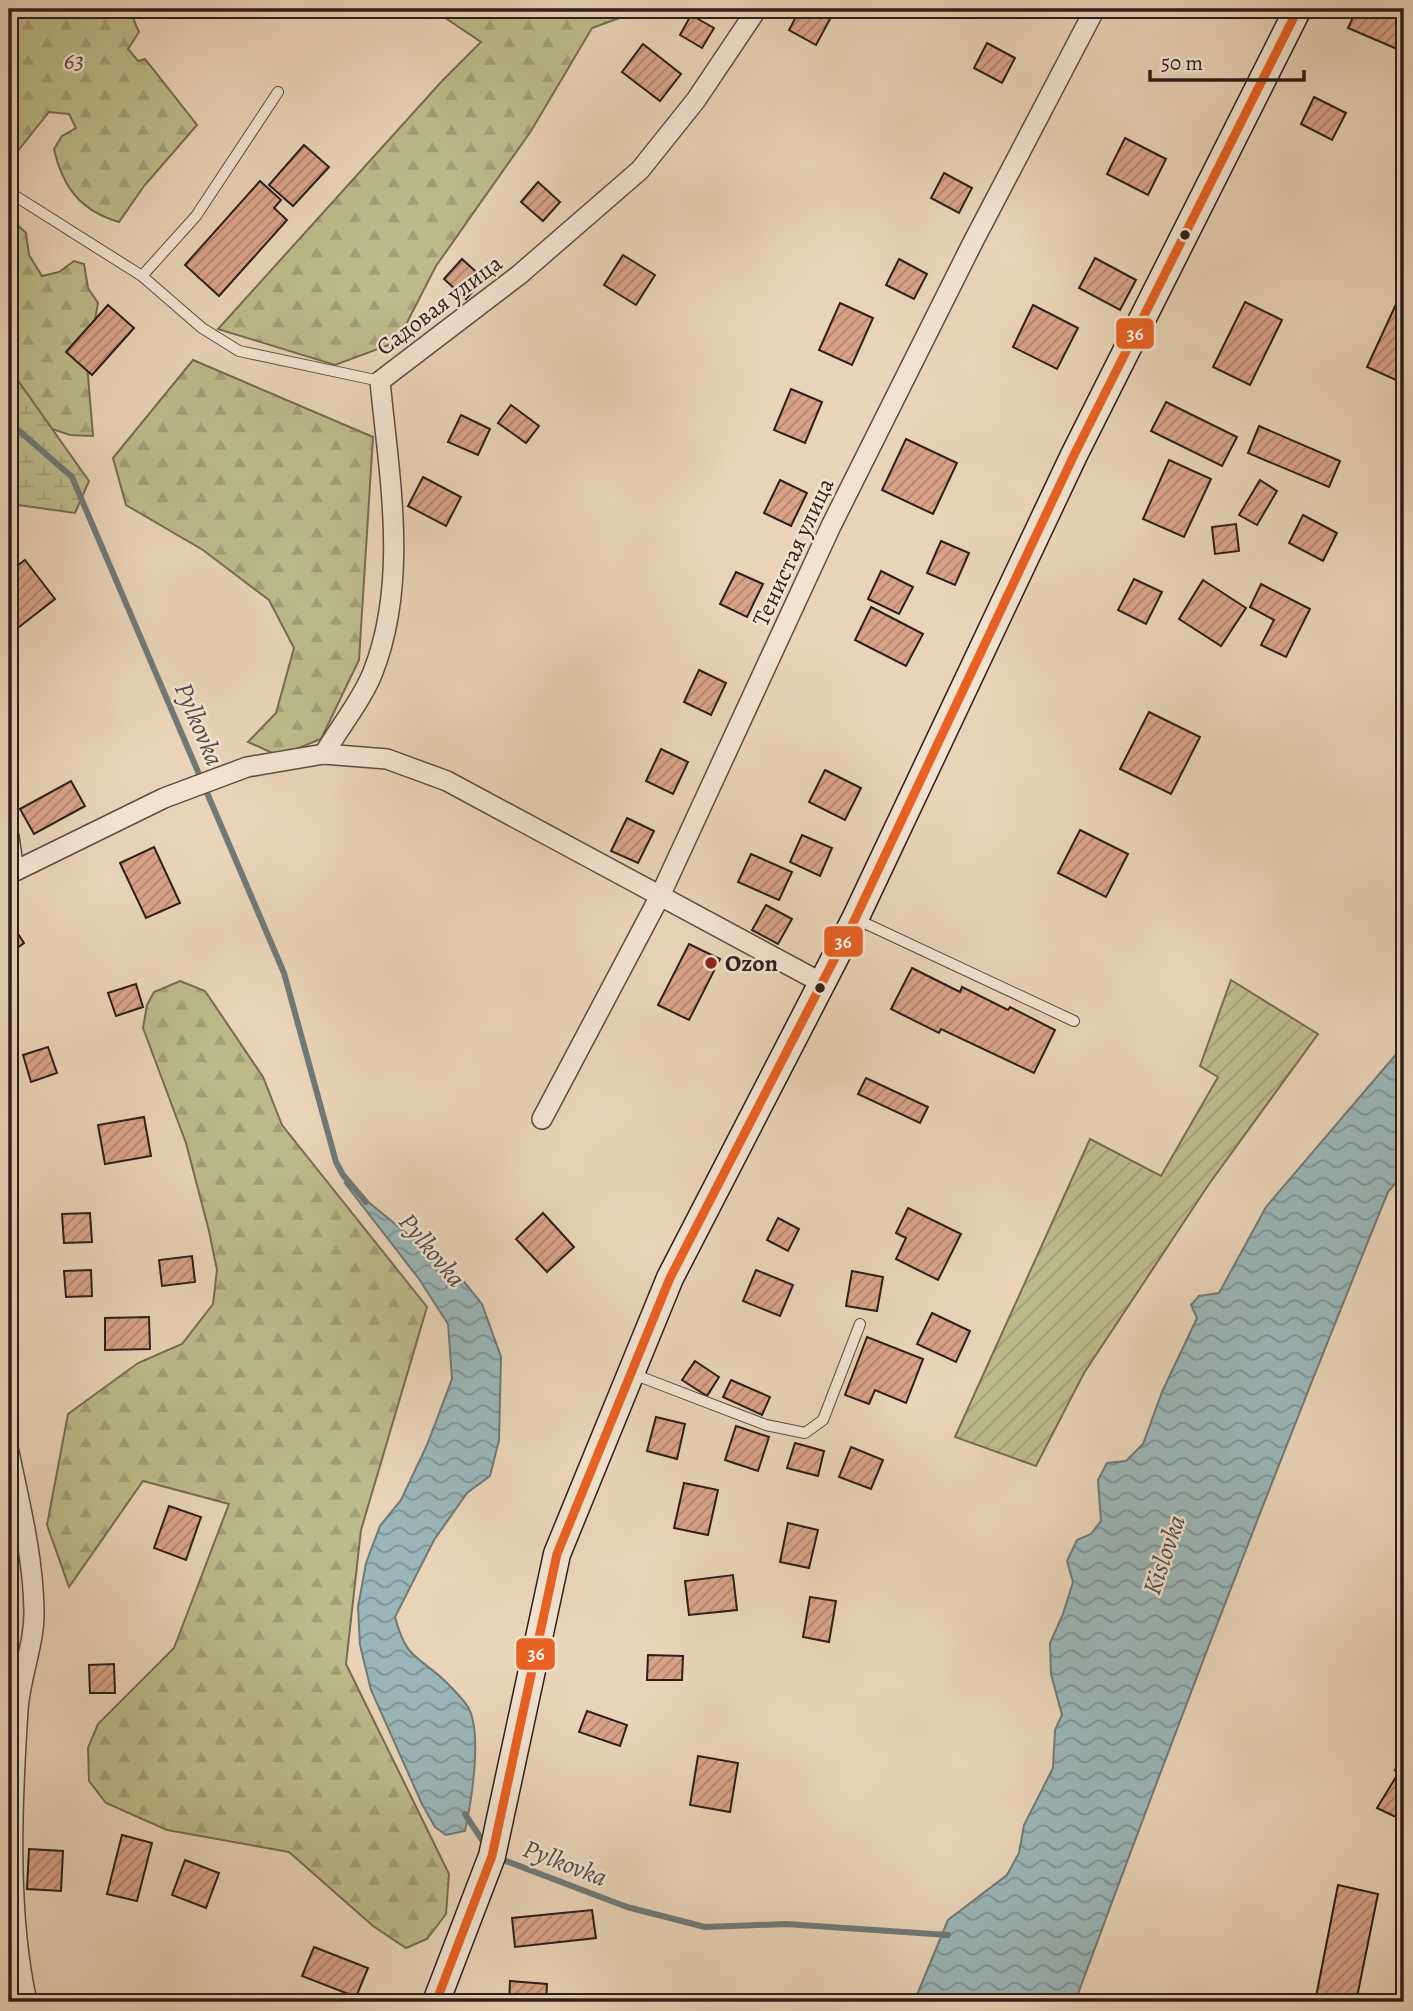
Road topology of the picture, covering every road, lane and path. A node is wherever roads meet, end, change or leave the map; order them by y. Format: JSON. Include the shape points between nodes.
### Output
{"nodes":[{"id":1,"x":757,"y":9,"type":"edge"},
{"id":2,"x":1096,"y":9,"type":"edge"},
{"id":3,"x":1298,"y":9,"type":"edge"},
{"id":4,"x":278,"y":92,"type":"dead end"},
{"id":5,"x":9,"y":192,"type":"edge"},
{"id":6,"x":142,"y":276,"type":"junction"},
{"id":7,"x":380,"y":381,"type":"junction"},
{"id":8,"x":324,"y":754,"type":"junction"},
{"id":9,"x":9,"y":837,"type":"edge"},
{"id":10,"x":11,"y":873,"type":"edge"},
{"id":11,"x":660,"y":896,"type":"junction"},
{"id":12,"x":855,"y":919,"type":"junction"},
{"id":13,"x":822,"y":983,"type":"junction"},
{"id":14,"x":1074,"y":1021,"type":"dead end"},
{"id":15,"x":542,"y":1119,"type":"dead end"},
{"id":16,"x":860,"y":1324,"type":"dead end"},
{"id":17,"x":629,"y":1372,"type":"junction"},
{"id":18,"x":9,"y":1452,"type":"edge"},
{"id":19,"x":27,"y":2002,"type":"edge"},
{"id":20,"x":436,"y":2002,"type":"edge"}],
"edges":[{"from":1,"to":7,"type":"street","name":"Садовая улица","via":[[696,100],[640,170],[519,275]]},
{"from":2,"to":11,"type":"street","name":"Тенистая улица","via":[[831,526]]},
{"from":3,"to":12,"type":"street","via":[[1074,455]]},
{"from":4,"to":6,"type":"lane","via":[[196,216]]},
{"from":5,"to":6,"type":"lane"},
{"from":6,"to":7,"type":"lane","via":[[202,328],[239,351]]},
{"from":7,"to":8,"type":"street","name":"Садовая улица","via":[[395,543],[389,609],[373,673]]},
{"from":8,"to":10,"type":"street","via":[[247,767],[164,799]]},
{"from":8,"to":11,"type":"street","via":[[387,759],[447,781]]},
{"from":9,"to":10,"type":"street"},
{"from":11,"to":13,"type":"street"},
{"from":11,"to":15,"type":"street","name":"Тенистая улица"},
{"from":12,"to":13,"type":"street"},
{"from":12,"to":14,"type":"lane"},
{"from":13,"to":17,"type":"street","via":[[670,1278]]},
{"from":16,"to":17,"type":"lane","via":[[823,1420],[805,1433],[766,1424]]},
{"from":17,"to":20,"type":"street","via":[[557,1554],[492,1856]]},
{"from":18,"to":19,"type":"street","via":[[26,1530],[34,1614],[18,1707],[14,1834],[20,1968]]}]}
